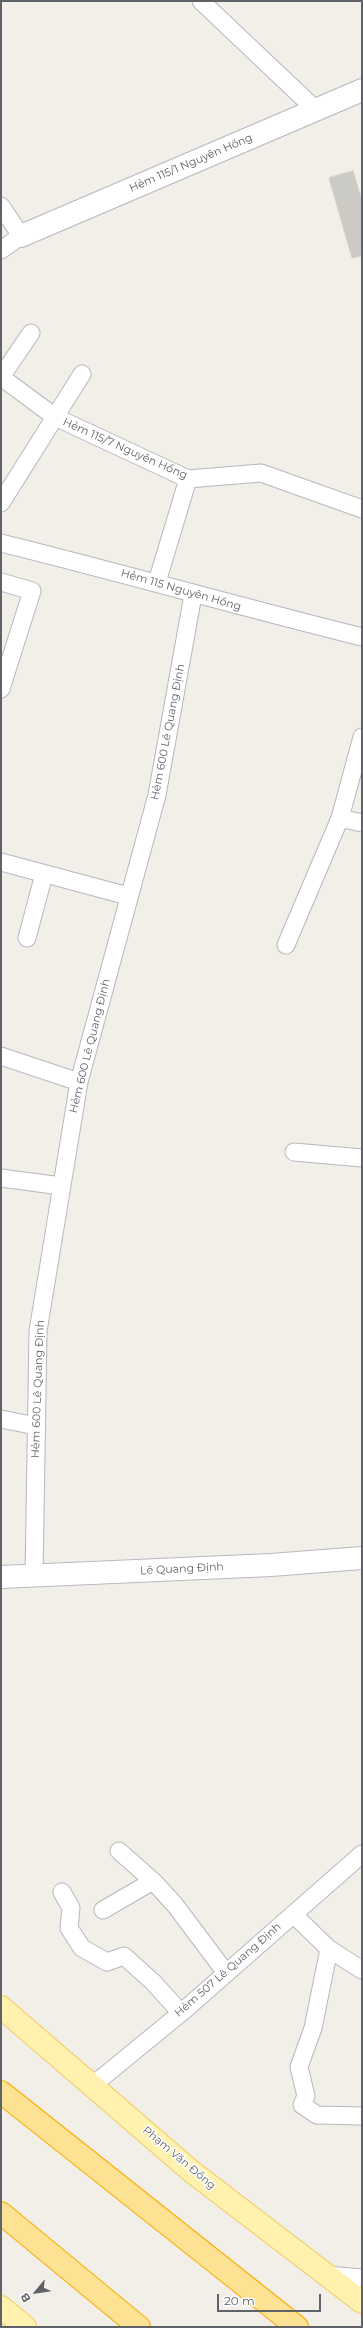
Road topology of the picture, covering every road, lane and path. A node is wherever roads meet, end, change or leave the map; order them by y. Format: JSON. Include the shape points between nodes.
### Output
{"nodes":[{"id":1,"x":201,"y":1,"type":"edge"},
{"id":2,"x":362,"y":90,"type":"edge"},
{"id":3,"x":316,"y":110,"type":"junction"},
{"id":4,"x":1,"y":206,"type":"edge"},
{"id":5,"x":21,"y":236,"type":"junction"},
{"id":6,"x":1,"y":250,"type":"edge"},
{"id":7,"x":31,"y":333,"type":"dead end"},
{"id":8,"x":82,"y":374,"type":"dead end"},
{"id":9,"x":1,"y":377,"type":"edge"},
{"id":10,"x":55,"y":417,"type":"junction"},
{"id":11,"x":188,"y":478,"type":"junction"},
{"id":12,"x":1,"y":502,"type":"edge"},
{"id":13,"x":362,"y":509,"type":"edge"},
{"id":14,"x":1,"y":543,"type":"edge"},
{"id":15,"x":1,"y":582,"type":"edge"},
{"id":16,"x":157,"y":582,"type":"junction"},
{"id":17,"x":193,"y":595,"type":"junction"},
{"id":18,"x":362,"y":637,"type":"edge"},
{"id":19,"x":1,"y":689,"type":"edge"},
{"id":20,"x":362,"y":737,"type":"edge"},
{"id":21,"x":340,"y":818,"type":"junction"},
{"id":22,"x":362,"y":823,"type":"edge"},
{"id":23,"x":1,"y":862,"type":"edge"},
{"id":24,"x":44,"y":874,"type":"junction"},
{"id":25,"x":128,"y":896,"type":"junction"},
{"id":26,"x":27,"y":938,"type":"dead end"},
{"id":27,"x":286,"y":945,"type":"dead end"},
{"id":28,"x":1,"y":1056,"type":"edge"},
{"id":29,"x":79,"y":1082,"type":"junction"},
{"id":30,"x":294,"y":1152,"type":"dead end"},
{"id":31,"x":362,"y":1158,"type":"edge"},
{"id":32,"x":1,"y":1178,"type":"edge"},
{"id":33,"x":61,"y":1186,"type":"junction"},
{"id":34,"x":1,"y":1419,"type":"edge"},
{"id":35,"x":36,"y":1426,"type":"junction"},
{"id":36,"x":362,"y":1558,"type":"edge"},
{"id":37,"x":1,"y":1577,"type":"edge"},
{"id":38,"x":34,"y":1577,"type":"junction"},
{"id":39,"x":120,"y":1851,"type":"dead end"},
{"id":40,"x":362,"y":1854,"type":"edge"},
{"id":41,"x":153,"y":1881,"type":"junction"},
{"id":42,"x":62,"y":1892,"type":"dead end"},
{"id":43,"x":103,"y":1910,"type":"dead end"},
{"id":44,"x":293,"y":1914,"type":"junction"},
{"id":45,"x":329,"y":1949,"type":"junction"},
{"id":46,"x":362,"y":1970,"type":"edge"},
{"id":47,"x":226,"y":1972,"type":"junction"},
{"id":48,"x":1,"y":2007,"type":"edge"},
{"id":49,"x":181,"y":2013,"type":"junction"},
{"id":50,"x":93,"y":2085,"type":"junction"},
{"id":51,"x":1,"y":2092,"type":"edge"},
{"id":52,"x":362,"y":2116,"type":"edge"},
{"id":53,"x":1,"y":2213,"type":"edge"},
{"id":54,"x":327,"y":2275,"type":"junction"},
{"id":55,"x":362,"y":2278,"type":"edge"},
{"id":56,"x":362,"y":2302,"type":"edge"},
{"id":57,"x":1,"y":2307,"type":"edge"},
{"id":58,"x":25,"y":2327,"type":"edge"},
{"id":59,"x":139,"y":2327,"type":"edge"},
{"id":60,"x":297,"y":2327,"type":"edge"}],
"edges":[{"from":1,"to":3,"type":"lane"},
{"from":2,"to":3,"type":"street","name":"Hẻm 115/1 Nguyên Hồng"},
{"from":3,"to":5,"type":"street","name":"Hẻm 115/1 Nguyên Hồng"},
{"from":4,"to":5,"type":"lane"},
{"from":5,"to":6,"type":"lane","name":"Hẻm 115/1 Nguyên Hồng"},
{"from":7,"to":9,"type":"lane"},
{"from":8,"to":10,"type":"lane"},
{"from":9,"to":10,"type":"lane"},
{"from":10,"to":11,"type":"lane","name":"Hẻm 115/7 Nguyên Hồng"},
{"from":10,"to":12,"type":"lane","name":"Hẻm 115/7 Nguyên Hồng"},
{"from":11,"to":13,"type":"lane","name":"Hẻm 115/7 Nguyên Hồng","via":[[261,472]]},
{"from":11,"to":16,"type":"lane"},
{"from":14,"to":16,"type":"lane","name":"Hẻm 115 Nguyên Hồng"},
{"from":15,"to":19,"type":"lane","via":[[32,591]]},
{"from":16,"to":17,"type":"lane","name":"Hẻm 115 Nguyên Hồng"},
{"from":17,"to":18,"type":"lane","name":"Hẻm 115 Nguyên Hồng"},
{"from":17,"to":25,"type":"lane","name":"Hẻm 600 Lê Quang Định","via":[[157,795]]},
{"from":20,"to":21,"type":"lane"},
{"from":21,"to":22,"type":"lane"},
{"from":21,"to":27,"type":"lane"},
{"from":23,"to":24,"type":"lane"},
{"from":24,"to":25,"type":"lane"},
{"from":24,"to":26,"type":"lane"},
{"from":25,"to":29,"type":"lane","name":"Hẻm 600 Lê Quang Định"},
{"from":28,"to":29,"type":"lane"},
{"from":29,"to":33,"type":"lane","name":"Hẻm 600 Lê Quang Định"},
{"from":30,"to":31,"type":"lane"},
{"from":32,"to":33,"type":"lane"},
{"from":33,"to":35,"type":"lane","name":"Hẻm 600 Lê Quang Định","via":[[38,1331]]},
{"from":34,"to":35,"type":"lane"},
{"from":35,"to":38,"type":"lane","name":"Hẻm 600 Lê Quang Định"},
{"from":36,"to":38,"type":"street","name":"Lê Quang Định"},
{"from":37,"to":38,"type":"street","name":"Lê Quang Định"},
{"from":39,"to":41,"type":"lane"},
{"from":40,"to":44,"type":"lane","name":"Hẻm 507 Lê Quang Định"},
{"from":41,"to":43,"type":"lane"},
{"from":41,"to":47,"type":"lane","via":[[175,1905]]},
{"from":42,"to":49,"type":"lane","via":[[71,1908],[69,1928],[82,1948],[108,1962],[124,1956],[153,1982]]},
{"from":44,"to":45,"type":"lane"},
{"from":44,"to":47,"type":"lane","name":"Hẻm 507 Lê Quang Định"},
{"from":45,"to":46,"type":"lane"},
{"from":45,"to":52,"type":"lane","via":[[313,2028],[299,2067],[306,2096],[302,2105],[317,2115]]},
{"from":47,"to":49,"type":"lane","name":"Hẻm 507 Lê Quang Định"},
{"from":48,"to":50,"type":"main road","name":"Phạm Văn Đồng"},
{"from":49,"to":50,"type":"lane","name":"Hẻm 507 Lê Quang Định"},
{"from":50,"to":54,"type":"main road","name":"Phạm Văn Đồng","via":[[191,2171]]},
{"from":51,"to":60,"type":"highway"},
{"from":53,"to":59,"type":"highway"},
{"from":54,"to":55,"type":"lane"},
{"from":54,"to":56,"type":"main road","name":"Phạm Văn Đồng"},
{"from":57,"to":58,"type":"main road"}]}
